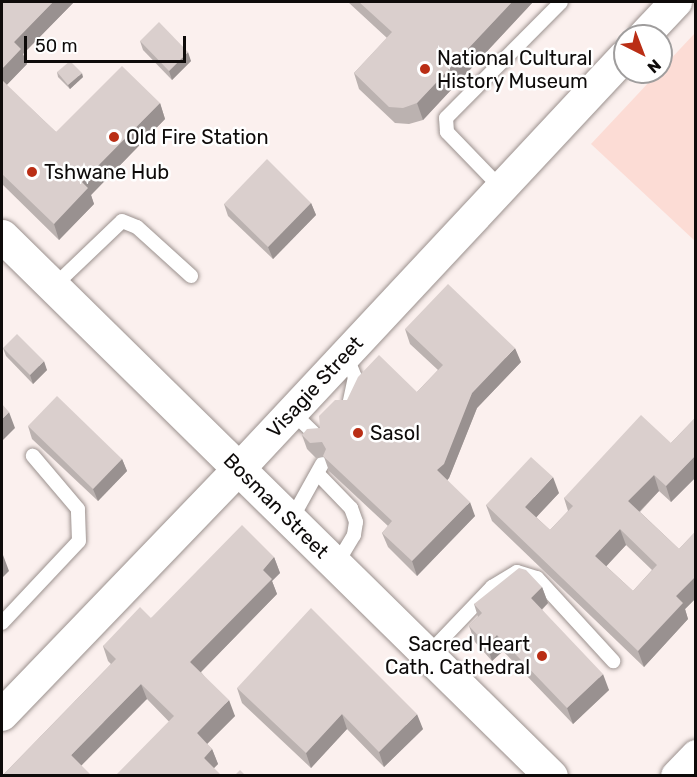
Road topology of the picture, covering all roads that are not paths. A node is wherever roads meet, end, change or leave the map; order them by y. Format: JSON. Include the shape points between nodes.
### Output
{"nodes":[{"id":1,"x":561,"y":2,"type":"edge"},
{"id":2,"x":676,"y":2,"type":"edge"},
{"id":3,"x":655,"y":24,"type":"edge"},
{"id":4,"x":613,"y":69,"type":"edge"},
{"id":5,"x":501,"y":188,"type":"junction"},
{"id":6,"x":2,"y":236,"type":"edge"},
{"id":7,"x":191,"y":276,"type":"dead end"},
{"id":8,"x":53,"y":287,"type":"junction"},
{"id":9,"x":346,"y":355,"type":"junction"},
{"id":10,"x":347,"y":408,"type":"edge"},
{"id":11,"x":292,"y":412,"type":"junction"},
{"id":12,"x":318,"y":437,"type":"edge"},
{"id":13,"x":33,"y":456,"type":"dead end"},
{"id":14,"x":238,"y":469,"type":"junction"},
{"id":15,"x":291,"y":520,"type":"junction"},
{"id":16,"x":336,"y":565,"type":"junction"},
{"id":17,"x":2,"y":623,"type":"edge"},
{"id":18,"x":428,"y":654,"type":"junction"},
{"id":19,"x":613,"y":661,"type":"dead end"},
{"id":20,"x":2,"y":715,"type":"edge"},
{"id":21,"x":696,"y":756,"type":"edge"},
{"id":22,"x":696,"y":775,"type":"edge"},
{"id":23,"x":551,"y":776,"type":"edge"},
{"id":24,"x":677,"y":776,"type":"edge"},
{"id":25,"x":686,"y":776,"type":"edge"}],
"edges":[{"from":1,"to":5,"type":"lane","via":[[446,118],[447,132]]},
{"from":2,"to":3,"type":"street"},
{"from":4,"to":5,"type":"street","name":"Visagie Street"},
{"from":5,"to":9,"type":"street","name":"Visagie Street"},
{"from":6,"to":8,"type":"main road","name":"Bosman Street"},
{"from":7,"to":8,"type":"lane","via":[[137,226],[122,221]]},
{"from":8,"to":14,"type":"main road","name":"Bosman Street"},
{"from":9,"to":10,"type":"lane","via":[[355,377]]},
{"from":9,"to":11,"type":"street","name":"Visagie Street"},
{"from":11,"to":12,"type":"lane"},
{"from":11,"to":14,"type":"street","name":"Visagie Street"},
{"from":13,"to":17,"type":"lane","via":[[78,509],[79,541]]},
{"from":14,"to":15,"type":"main road","name":"Bosman Street"},
{"from":14,"to":20,"type":"street","name":"Visagie Street"},
{"from":15,"to":16,"type":"main road","name":"Bosman Street"},
{"from":15,"to":16,"type":"lane","via":[[320,470],[351,508],[356,522],[354,535]]},
{"from":16,"to":18,"type":"main road","name":"Bosman Street"},
{"from":18,"to":19,"type":"lane","via":[[492,587],[517,572],[537,578]]},
{"from":18,"to":23,"type":"main road","name":"Bosman Street"},
{"from":21,"to":24,"type":"main road"},
{"from":22,"to":25,"type":"lane"}]}
